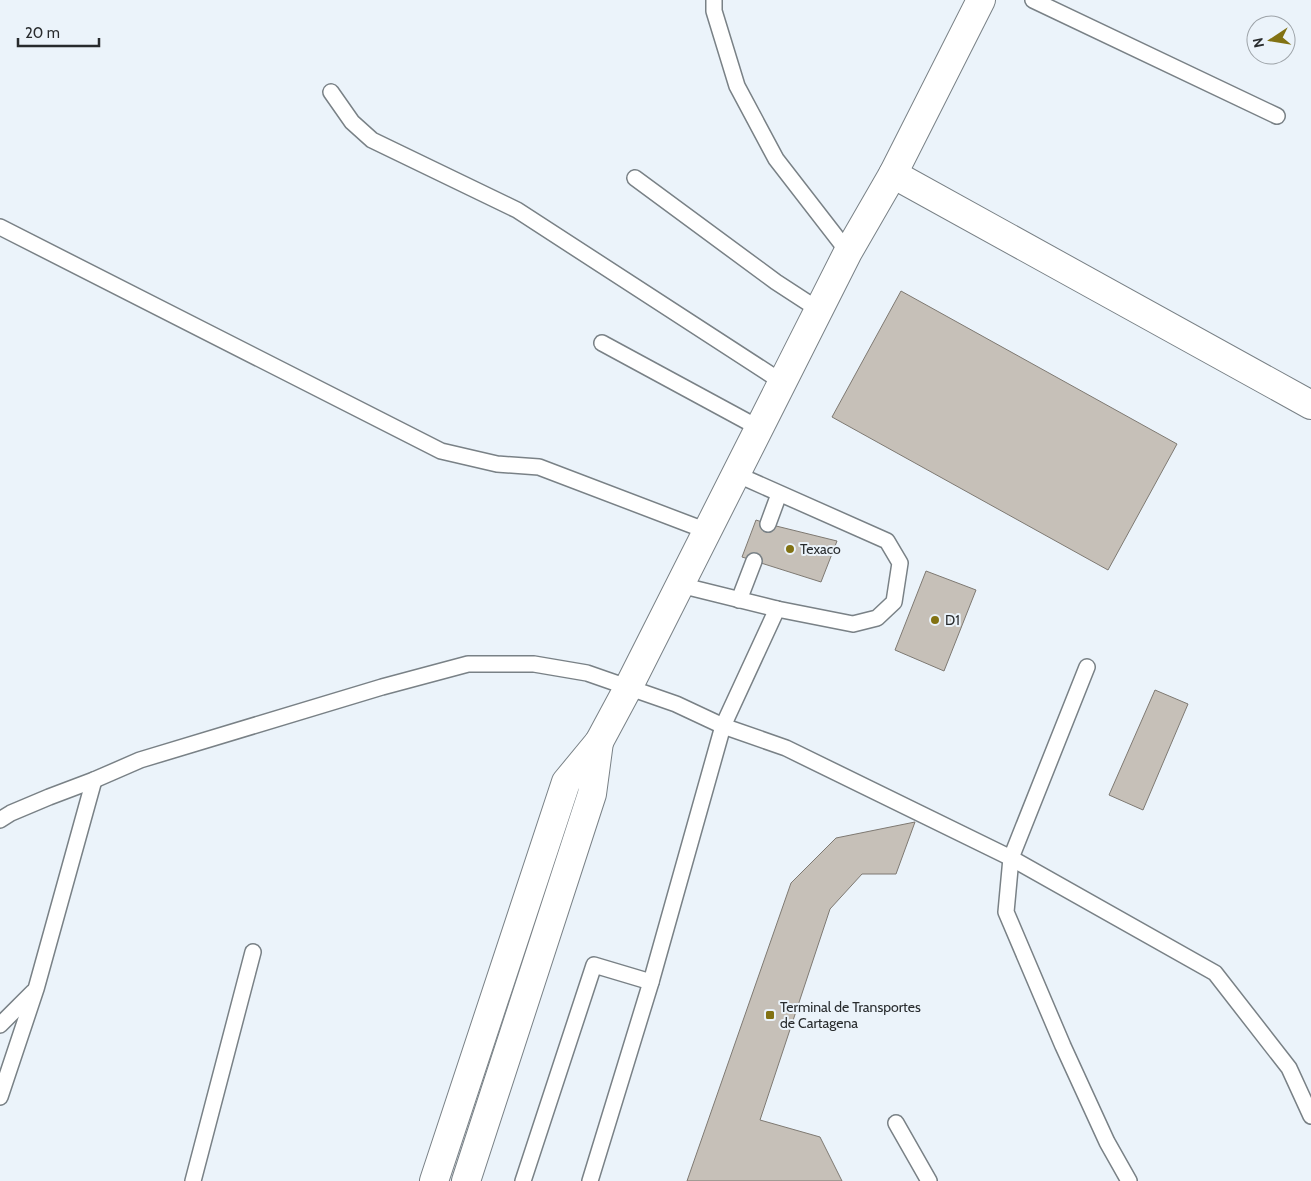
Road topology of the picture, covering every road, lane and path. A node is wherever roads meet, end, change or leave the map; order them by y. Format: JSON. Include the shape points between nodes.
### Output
{"nodes":[{"id":1,"x":714,"y":0,"type":"edge"},
{"id":2,"x":981,"y":0,"type":"edge"},
{"id":3,"x":1033,"y":0,"type":"edge"},
{"id":4,"x":331,"y":92,"type":"dead end"},
{"id":5,"x":1277,"y":116,"type":"dead end"},
{"id":6,"x":893,"y":174,"type":"junction"},
{"id":7,"x":635,"y":178,"type":"dead end"},
{"id":8,"x":0,"y":227,"type":"edge"},
{"id":9,"x":848,"y":252,"type":"junction"},
{"id":10,"x":819,"y":310,"type":"junction"},
{"id":11,"x":602,"y":342,"type":"dead end"},
{"id":12,"x":782,"y":382,"type":"junction"},
{"id":13,"x":1311,"y":405,"type":"edge"},
{"id":14,"x":759,"y":428,"type":"junction"},
{"id":15,"x":736,"y":474,"type":"junction"},
{"id":16,"x":779,"y":494,"type":"junction"},
{"id":17,"x":768,"y":524,"type":"dead end"},
{"id":18,"x":707,"y":531,"type":"junction"},
{"id":19,"x":754,"y":562,"type":"dead end"},
{"id":20,"x":680,"y":585,"type":"junction"},
{"id":21,"x":739,"y":600,"type":"junction"},
{"id":22,"x":777,"y":609,"type":"junction"},
{"id":23,"x":1087,"y":666,"type":"dead end"},
{"id":24,"x":628,"y":688,"type":"junction"},
{"id":25,"x":723,"y":726,"type":"junction"},
{"id":26,"x":599,"y":742,"type":"junction"},
{"id":27,"x":94,"y":780,"type":"junction"},
{"id":28,"x":0,"y":820,"type":"edge"},
{"id":29,"x":1011,"y":858,"type":"junction"},
{"id":30,"x":253,"y":952,"type":"dead end"},
{"id":31,"x":651,"y":982,"type":"junction"},
{"id":32,"x":36,"y":989,"type":"junction"},
{"id":33,"x":0,"y":1026,"type":"edge"},
{"id":34,"x":0,"y":1097,"type":"edge"},
{"id":35,"x":1311,"y":1116,"type":"edge"},
{"id":36,"x":896,"y":1123,"type":"dead end"},
{"id":37,"x":194,"y":1181,"type":"edge"},
{"id":38,"x":434,"y":1181,"type":"edge"},
{"id":39,"x":466,"y":1181,"type":"edge"},
{"id":40,"x":523,"y":1181,"type":"edge"},
{"id":41,"x":590,"y":1181,"type":"edge"},
{"id":42,"x":929,"y":1181,"type":"edge"},
{"id":43,"x":1129,"y":1181,"type":"edge"}],
"edges":[{"from":1,"to":9,"type":"lane","via":[[714,12],[737,86],[771,151],[794,186]]},
{"from":2,"to":6,"type":"street"},
{"from":3,"to":5,"type":"lane"},
{"from":4,"to":12,"type":"lane","via":[[352,122],[372,140],[516,210]]},
{"from":6,"to":9,"type":"street"},
{"from":6,"to":13,"type":"street"},
{"from":7,"to":10,"type":"lane"},
{"from":8,"to":18,"type":"lane","via":[[441,451],[497,464],[539,467]]},
{"from":9,"to":10,"type":"street"},
{"from":10,"to":12,"type":"street"},
{"from":11,"to":14,"type":"lane"},
{"from":12,"to":14,"type":"street"},
{"from":14,"to":15,"type":"street"},
{"from":15,"to":16,"type":"lane"},
{"from":15,"to":18,"type":"street"},
{"from":16,"to":17,"type":"lane"},
{"from":16,"to":22,"type":"lane","via":[[886,541],[900,563],[894,602],[877,618],[853,624]]},
{"from":18,"to":20,"type":"street"},
{"from":19,"to":21,"type":"lane"},
{"from":20,"to":21,"type":"lane"},
{"from":20,"to":24,"type":"street"},
{"from":21,"to":22,"type":"lane"},
{"from":22,"to":25,"type":"lane"},
{"from":23,"to":29,"type":"lane"},
{"from":24,"to":25,"type":"lane","via":[[676,704]]},
{"from":24,"to":26,"type":"street"},
{"from":24,"to":27,"type":"lane","via":[[587,673],[534,664],[468,664],[140,760]]},
{"from":25,"to":29,"type":"lane","via":[[786,748]]},
{"from":25,"to":31,"type":"lane"},
{"from":26,"to":38,"type":"street","via":[[566,782]]},
{"from":26,"to":39,"type":"street","via":[[592,794]]},
{"from":27,"to":28,"type":"lane"},
{"from":27,"to":32,"type":"lane"},
{"from":29,"to":35,"type":"lane","via":[[1215,973],[1289,1068]]},
{"from":29,"to":43,"type":"lane","via":[[1006,912],[1063,1046],[1107,1142]]},
{"from":30,"to":37,"type":"lane"},
{"from":31,"to":40,"type":"lane","via":[[594,965]]},
{"from":31,"to":41,"type":"lane"},
{"from":32,"to":33,"type":"lane"},
{"from":32,"to":34,"type":"lane"},
{"from":36,"to":42,"type":"lane"}]}
